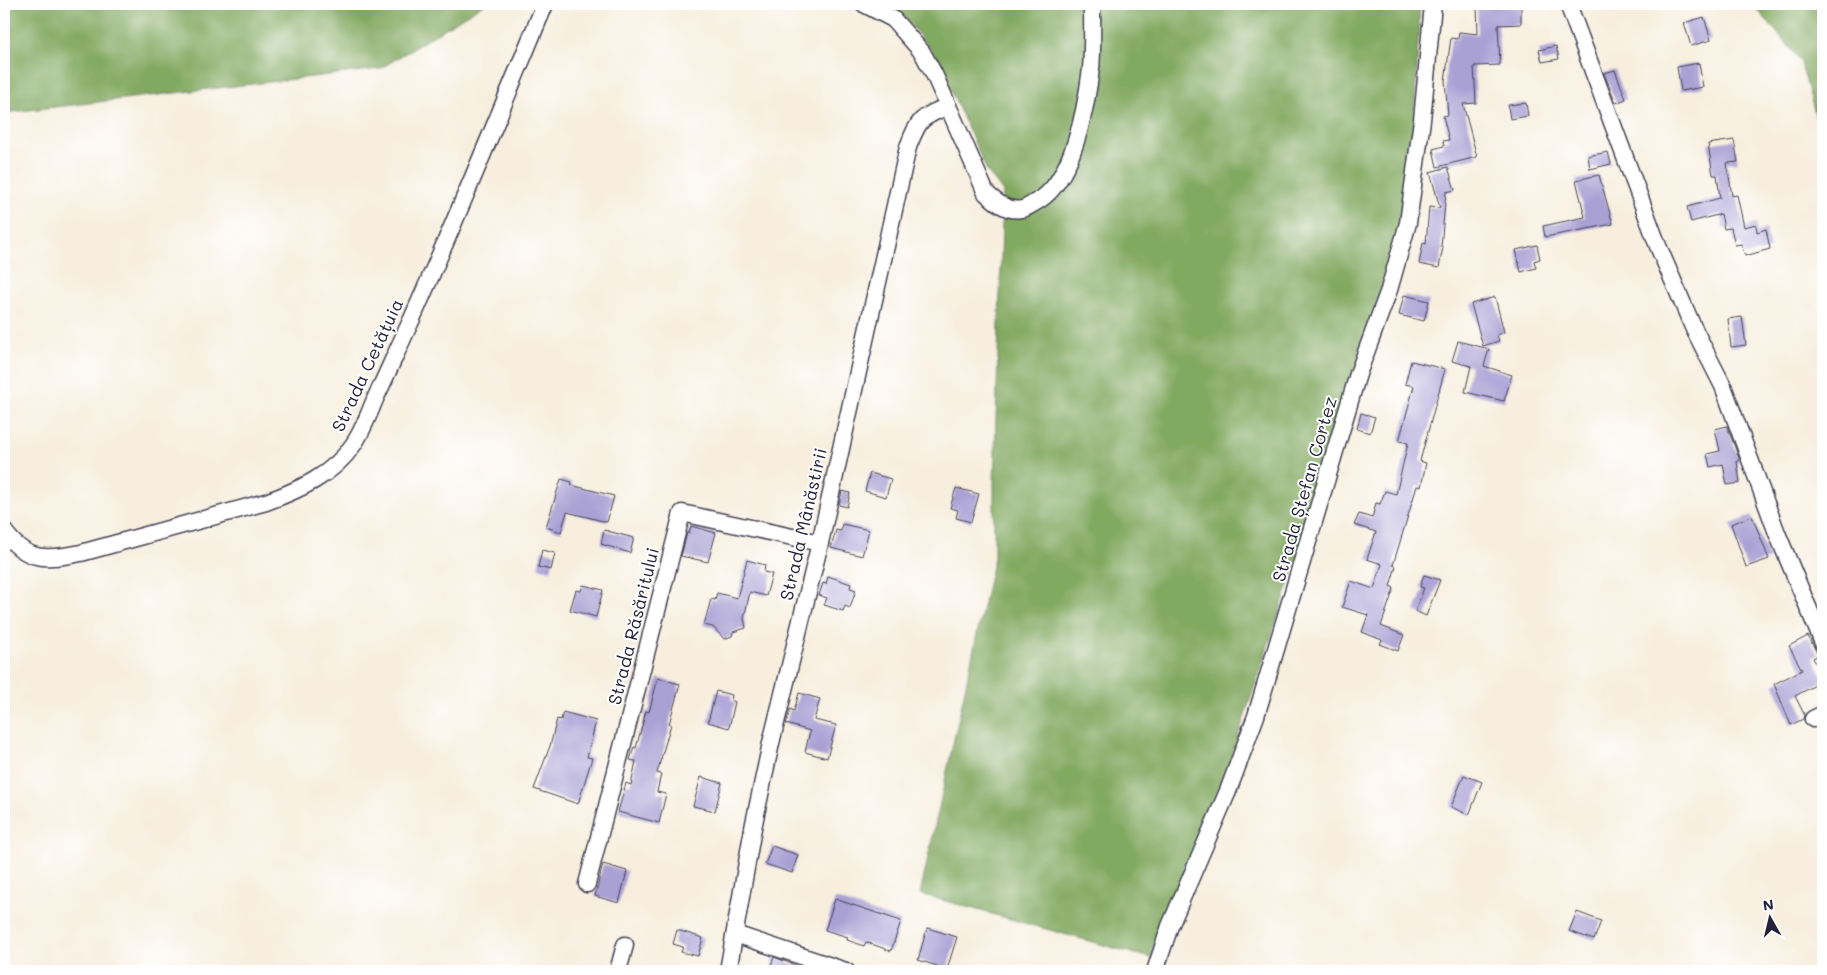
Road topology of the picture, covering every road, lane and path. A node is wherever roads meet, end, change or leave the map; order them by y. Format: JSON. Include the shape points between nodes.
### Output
{"nodes":[{"id":1,"x":545,"y":4,"type":"edge"},
{"id":2,"x":864,"y":4,"type":"edge"},
{"id":3,"x":1092,"y":4,"type":"edge"},
{"id":4,"x":1433,"y":4,"type":"edge"},
{"id":5,"x":1568,"y":4,"type":"edge"},
{"id":6,"x":948,"y":106,"type":"junction"},
{"id":7,"x":4,"y":531,"type":"edge"},
{"id":8,"x":820,"y":543,"type":"junction"},
{"id":9,"x":1823,"y":643,"type":"edge"},
{"id":10,"x":588,"y":884,"type":"dead end"},
{"id":11,"x":735,"y":934,"type":"junction"},
{"id":12,"x":625,"y":946,"type":"dead end"},
{"id":13,"x":842,"y":970,"type":"edge"},
{"id":14,"x":618,"y":971,"type":"edge"},
{"id":15,"x":728,"y":971,"type":"edge"},
{"id":16,"x":1155,"y":971,"type":"edge"}],
"edges":[{"from":1,"to":7,"type":"street","name":"Strada Cetățuia","via":[[440,256],[363,426],[341,459],[315,480],[266,502],[81,553],[36,557],[21,551]]},
{"from":2,"to":6,"type":"street","via":[[893,19],[908,34],[922,52]]},
{"from":3,"to":6,"type":"street","via":[[1091,68],[1082,118],[1060,178],[1043,198],[1023,209],[1002,207],[986,193]]},
{"from":4,"to":16,"type":"street","name":"Strada Ștefan Cortez","via":[[1422,120],[1406,233],[1358,374],[1256,716],[1228,791],[1170,926]]},
{"from":5,"to":9,"type":"street","via":[[1658,246],[1723,386],[1777,533]]},
{"from":6,"to":8,"type":"street","name":"Strada Mânăstirii","via":[[928,114],[916,125],[908,147]]},
{"from":8,"to":10,"type":"street","name":"Strada Răsăritului","via":[[682,513]]},
{"from":8,"to":11,"type":"street","name":"Strada Mânăstirii","via":[[771,743]]},
{"from":11,"to":13,"type":"street"},
{"from":11,"to":15,"type":"street","name":"Strada Mânăstirii"},
{"from":12,"to":14,"type":"street"}]}
